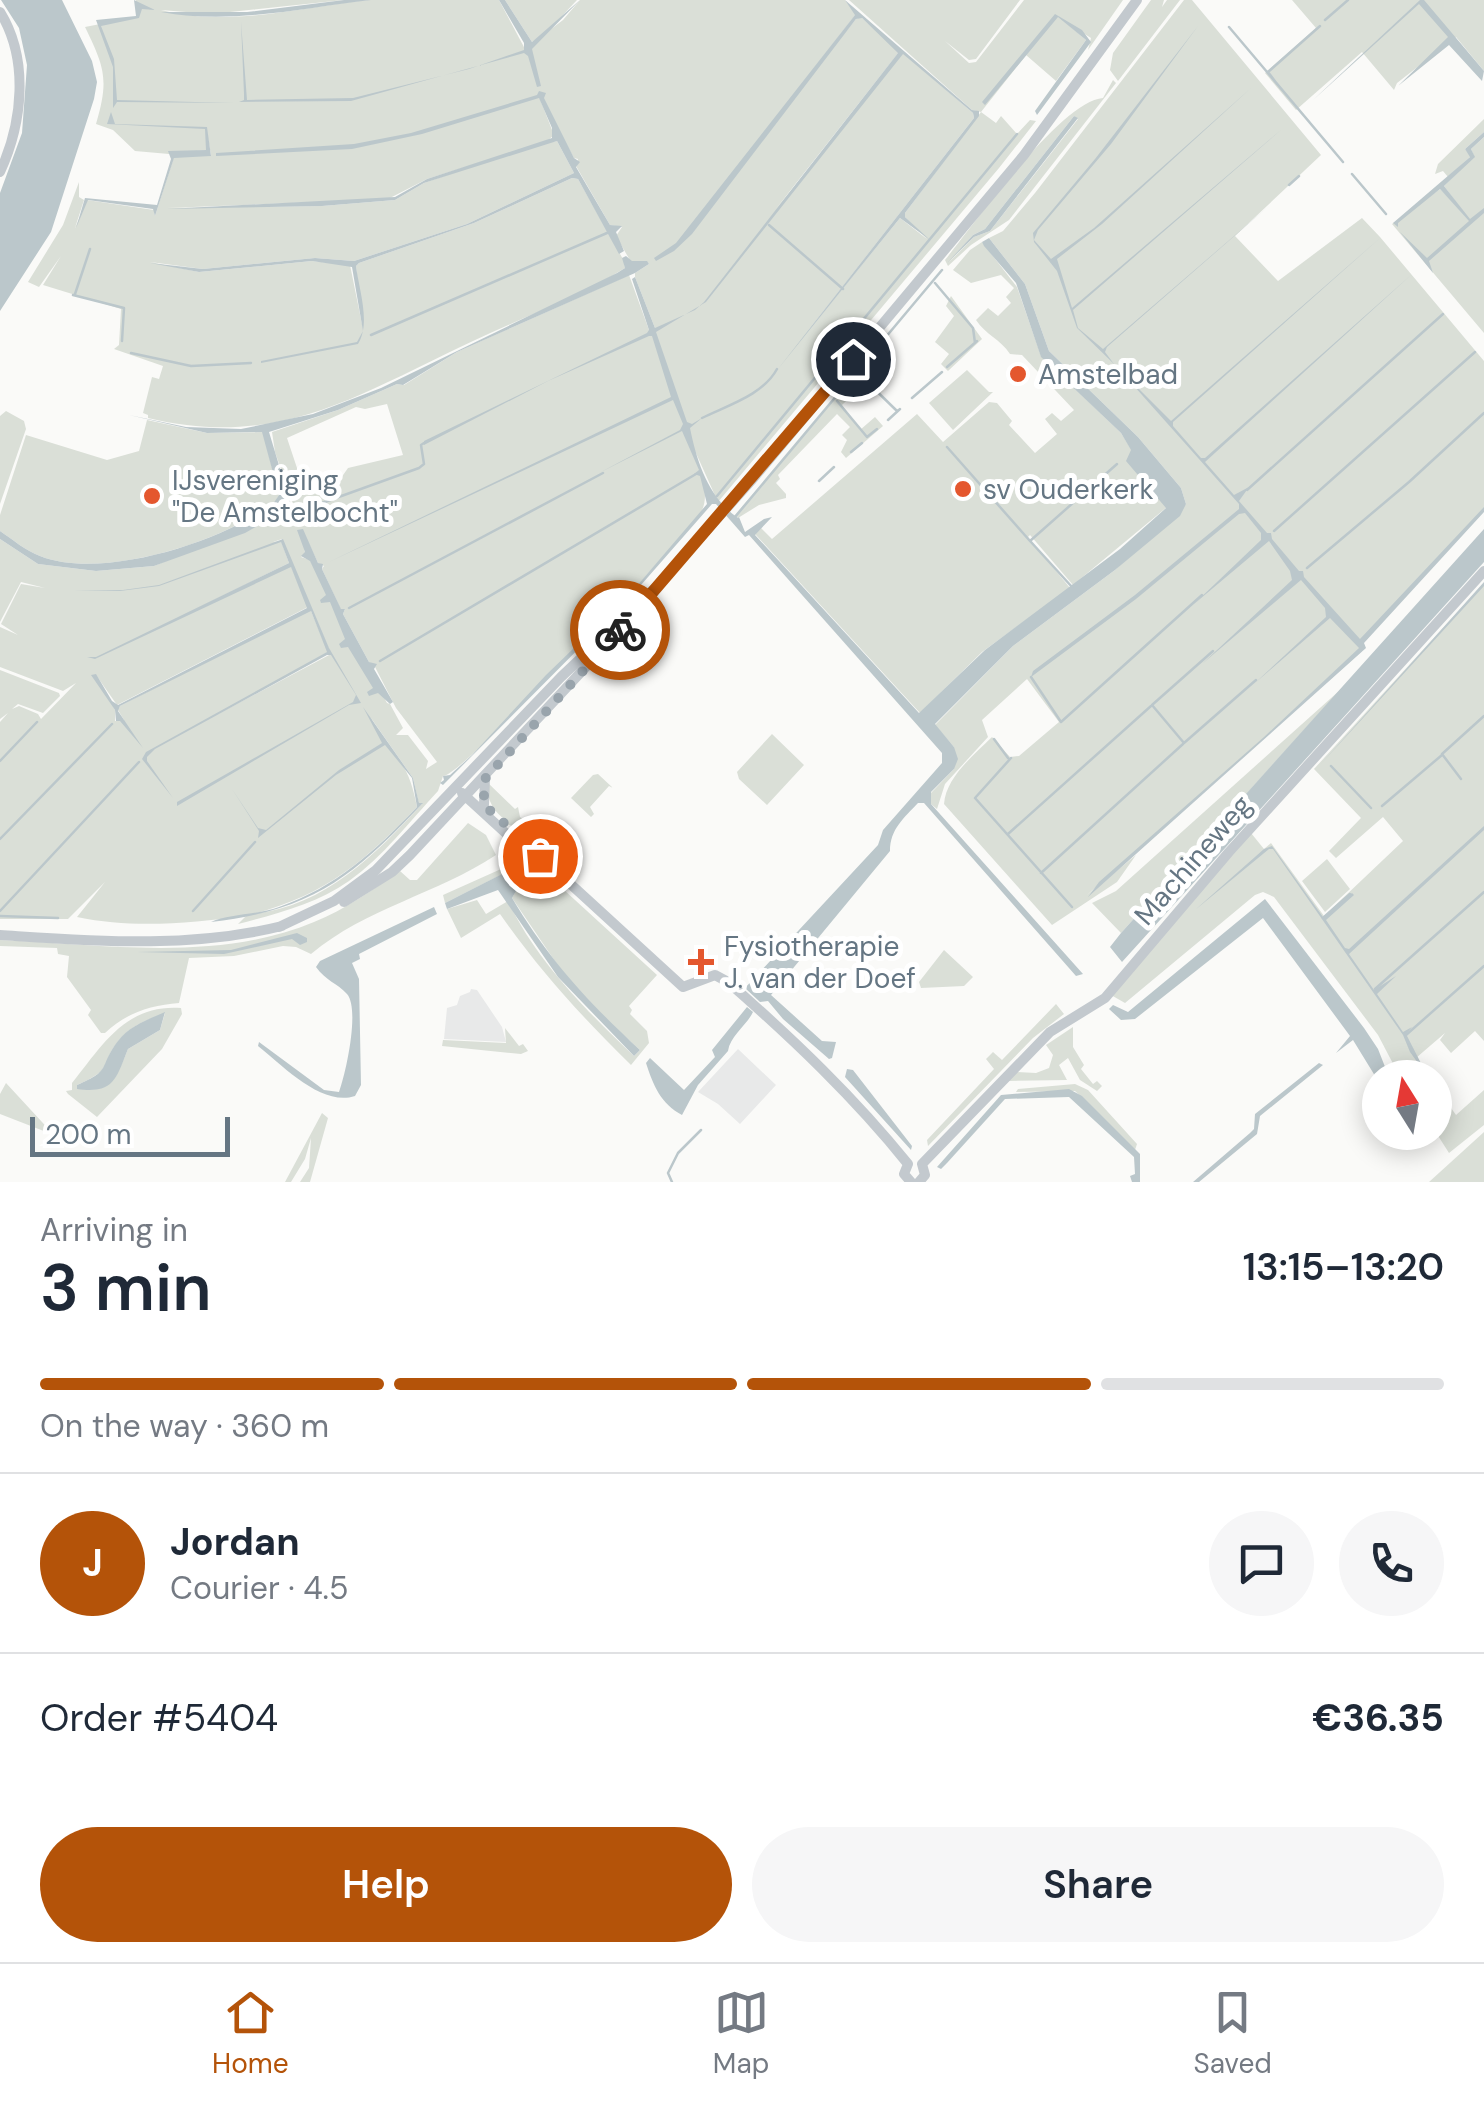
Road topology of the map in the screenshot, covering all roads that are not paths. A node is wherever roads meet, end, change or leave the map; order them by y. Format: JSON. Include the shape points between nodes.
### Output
{"nodes":[{"id":1,"x":1140,"y":0,"type":"edge"},
{"id":2,"x":0,"y":12,"type":"edge"},
{"id":3,"x":0,"y":172,"type":"edge"},
{"id":4,"x":1484,"y":570,"type":"edge"},
{"id":5,"x":655,"y":588,"type":"junction"},
{"id":6,"x":488,"y":772,"type":"junction"},
{"id":7,"x":458,"y":786,"type":"junction"},
{"id":8,"x":467,"y":795,"type":"junction"},
{"id":9,"x":484,"y":805,"type":"junction"},
{"id":10,"x":511,"y":834,"type":"junction"},
{"id":11,"x":530,"y":847,"type":"junction"},
{"id":12,"x":279,"y":927,"type":"junction"},
{"id":13,"x":0,"y":935,"type":"edge"},
{"id":14,"x":908,"y":1164,"type":"junction"},
{"id":15,"x":922,"y":1164,"type":"junction"},
{"id":16,"x":910,"y":1181,"type":"edge"}],
"edges":[{"from":1,"to":5,"type":"main road","via":[[1033,148]]},
{"from":2,"to":3,"type":"main road","via":[[19,69],[14,128]]},
{"from":4,"to":15,"type":"main road","name":"Machineweg","via":[[1105,998],[1050,1032]]},
{"from":5,"to":6,"type":"main road"},
{"from":5,"to":7,"type":"main road"},
{"from":6,"to":8,"type":"main road"},
{"from":6,"to":9,"type":"main road"},
{"from":7,"to":8,"type":"main road"},
{"from":7,"to":12,"type":"main road","via":[[367,878]]},
{"from":8,"to":9,"type":"main road"},
{"from":8,"to":10,"type":"main road"},
{"from":8,"to":12,"type":"main road","via":[[392,872],[335,907]]},
{"from":9,"to":10,"type":"main road"},
{"from":10,"to":11,"type":"main road","via":[[526,833]]},
{"from":10,"to":11,"type":"main road","via":[[514,854]]},
{"from":11,"to":14,"type":"main road","via":[[683,987],[718,975],[830,1074]]},
{"from":12,"to":13,"type":"main road","via":[[192,942]]},
{"from":14,"to":15,"type":"main road"},
{"from":14,"to":16,"type":"main road"},
{"from":15,"to":16,"type":"main road","via":[[925,1175]]}]}
